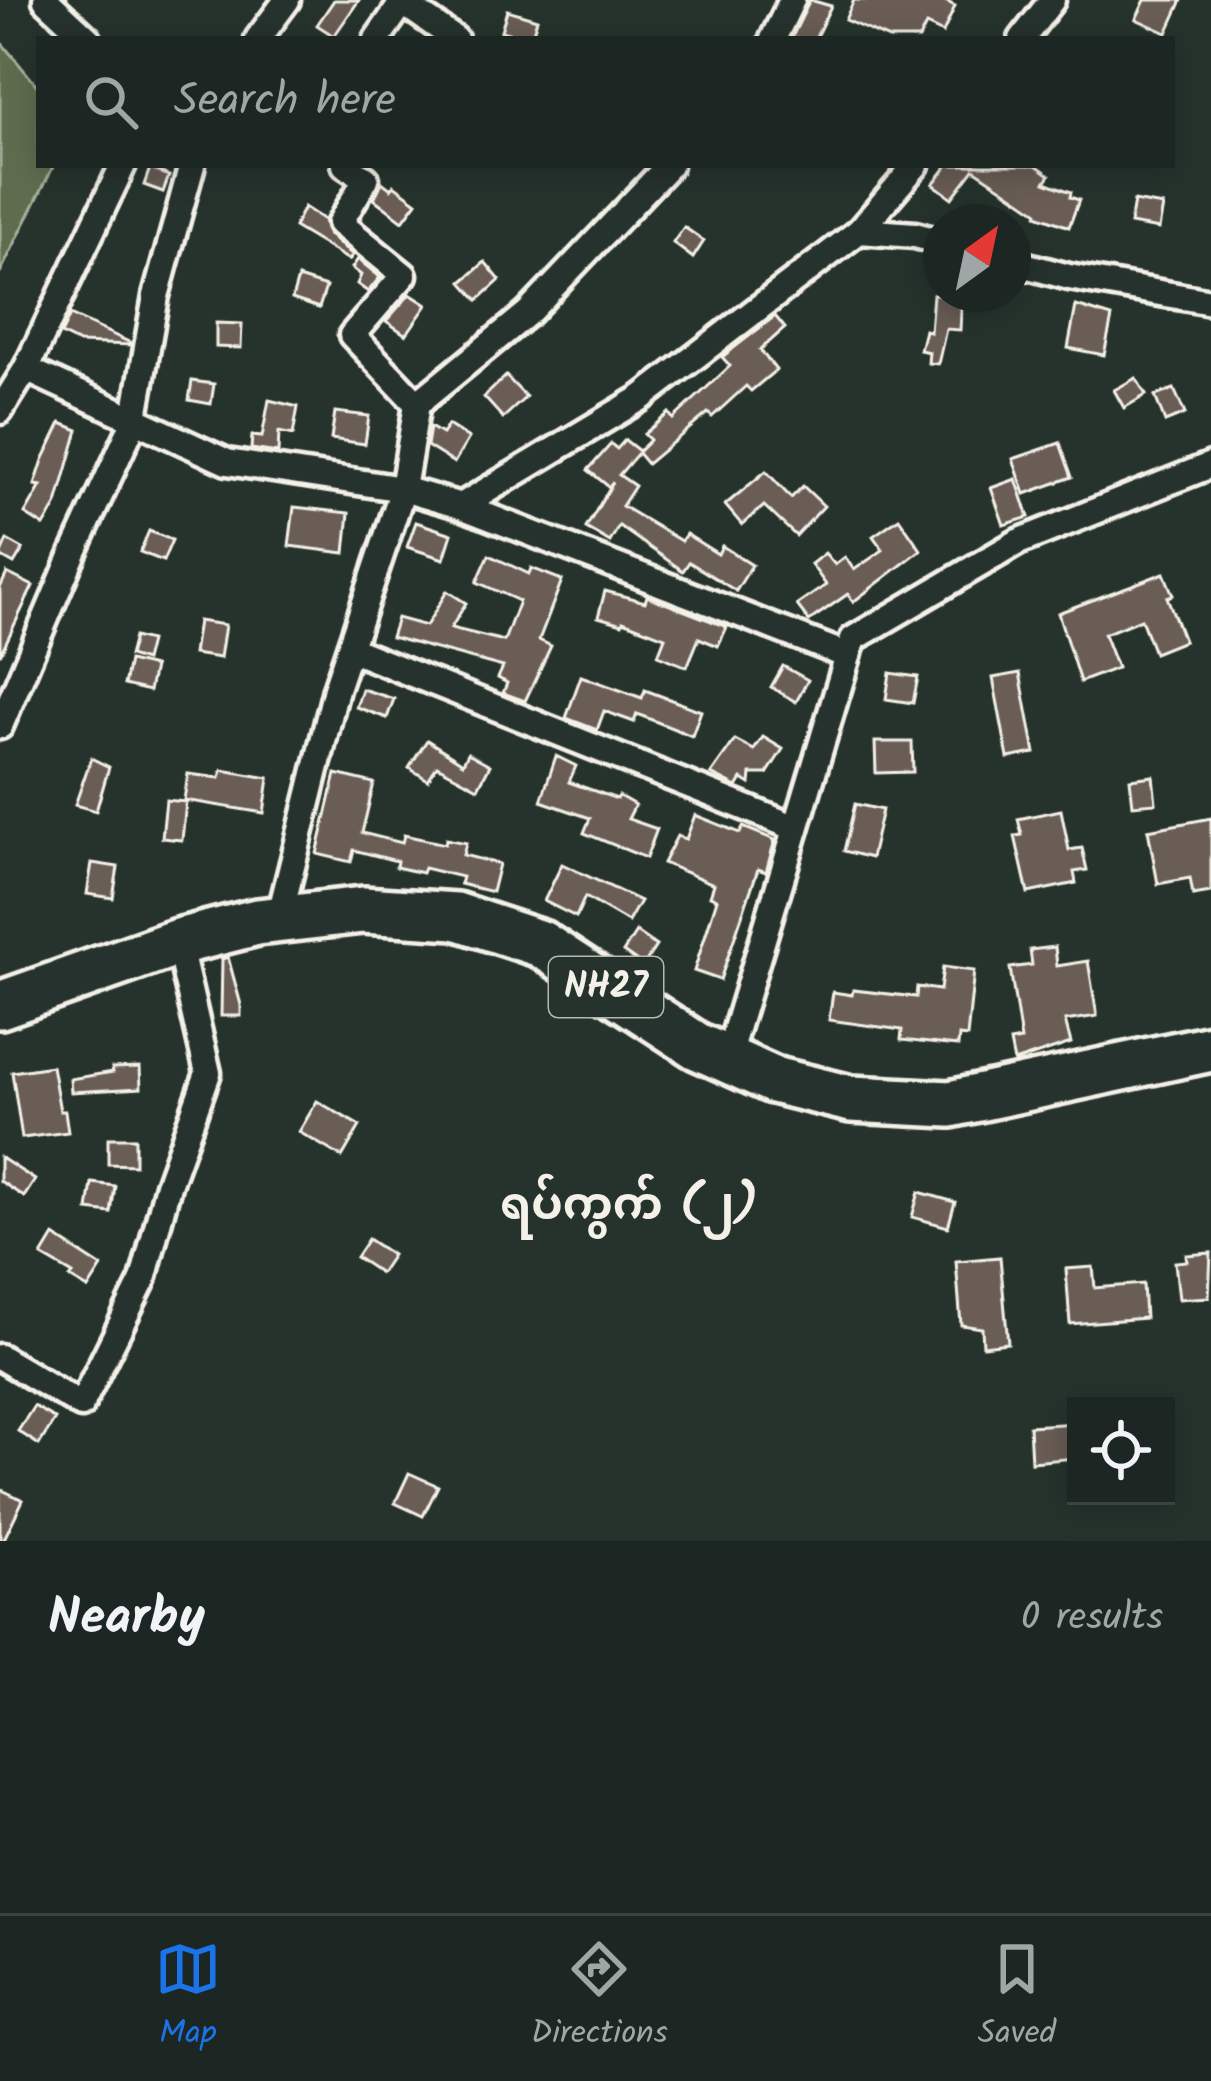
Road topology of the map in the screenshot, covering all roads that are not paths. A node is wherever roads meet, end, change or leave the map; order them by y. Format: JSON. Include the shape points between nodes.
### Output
{"nodes":[{"id":1,"x":46,"y":0,"type":"edge"},
{"id":2,"x":286,"y":0,"type":"edge"},
{"id":3,"x":792,"y":0,"type":"edge"},
{"id":4,"x":1052,"y":0,"type":"edge"},
{"id":5,"x":401,"y":1,"type":"edge"},
{"id":6,"x":85,"y":36,"type":"edge"},
{"id":7,"x":260,"y":36,"type":"edge"},
{"id":8,"x":379,"y":36,"type":"edge"},
{"id":9,"x":451,"y":36,"type":"edge"},
{"id":10,"x":774,"y":36,"type":"edge"},
{"id":11,"x":1024,"y":36,"type":"edge"},
{"id":12,"x":121,"y":168,"type":"edge"},
{"id":13,"x":191,"y":168,"type":"edge"},
{"id":14,"x":350,"y":168,"type":"edge"},
{"id":15,"x":913,"y":168,"type":"edge"},
{"id":16,"x":662,"y":173,"type":"edge"},
{"id":17,"x":859,"y":231,"type":"junction"},
{"id":18,"x":923,"y":237,"type":"edge"},
{"id":19,"x":1031,"y":267,"type":"edge"},
{"id":20,"x":1211,"y":302,"type":"edge"},
{"id":21,"x":26,"y":369,"type":"junction"},
{"id":22,"x":417,"y":404,"type":"junction"},
{"id":23,"x":0,"y":411,"type":"edge"},
{"id":24,"x":134,"y":422,"type":"junction"},
{"id":25,"x":1211,"y":465,"type":"edge"},
{"id":26,"x":403,"y":489,"type":"junction"},
{"id":27,"x":461,"y":506,"type":"junction"},
{"id":28,"x":350,"y":649,"type":"junction"},
{"id":29,"x":848,"y":656,"type":"junction"},
{"id":30,"x":0,"y":726,"type":"edge"},
{"id":31,"x":796,"y":829,"type":"junction"},
{"id":32,"x":279,"y":919,"type":"junction"},
{"id":33,"x":178,"y":942,"type":"junction"},
{"id":34,"x":0,"y":1005,"type":"edge"},
{"id":35,"x":1211,"y":1048,"type":"edge"},
{"id":36,"x":728,"y":1059,"type":"junction"},
{"id":37,"x":0,"y":1357,"type":"edge"}],
"edges":[{"from":1,"to":6,"type":"street"},
{"from":2,"to":7,"type":"street"},
{"from":3,"to":10,"type":"street"},
{"from":4,"to":11,"type":"street"},
{"from":5,"to":8,"type":"street"},
{"from":5,"to":9,"type":"street"},
{"from":12,"to":21,"type":"street"},
{"from":13,"to":24,"type":"street","via":[[156,296]]},
{"from":14,"to":22,"type":"street","via":[[366,179],[340,223],[404,275],[352,335]]},
{"from":15,"to":17,"type":"street"},
{"from":16,"to":22,"type":"street","via":[[528,313]]},
{"from":17,"to":18,"type":"street"},
{"from":17,"to":27,"type":"street","via":[[640,398]]},
{"from":19,"to":20,"type":"street"},
{"from":21,"to":23,"type":"street"},
{"from":21,"to":24,"type":"street"},
{"from":22,"to":26,"type":"street"},
{"from":24,"to":26,"type":"street","via":[[227,462]]},
{"from":24,"to":30,"type":"street"},
{"from":25,"to":29,"type":"street","via":[[1018,542],[853,640]]},
{"from":26,"to":27,"type":"street"},
{"from":26,"to":28,"type":"street"},
{"from":27,"to":29,"type":"street"},
{"from":28,"to":31,"type":"street"},
{"from":28,"to":32,"type":"street"},
{"from":29,"to":31,"type":"street"},
{"from":31,"to":36,"type":"street"},
{"from":32,"to":33,"type":"highway","number":"NH27"},
{"from":32,"to":36,"type":"highway","number":"NH27","via":[[363,910],[456,916],[541,944]]},
{"from":33,"to":34,"type":"highway","number":"NH27"},
{"from":33,"to":37,"type":"street","via":[[208,1073],[143,1280],[81,1405]]},
{"from":35,"to":36,"type":"highway","number":"NH27","via":[[950,1104],[851,1099],[773,1080]]}]}
